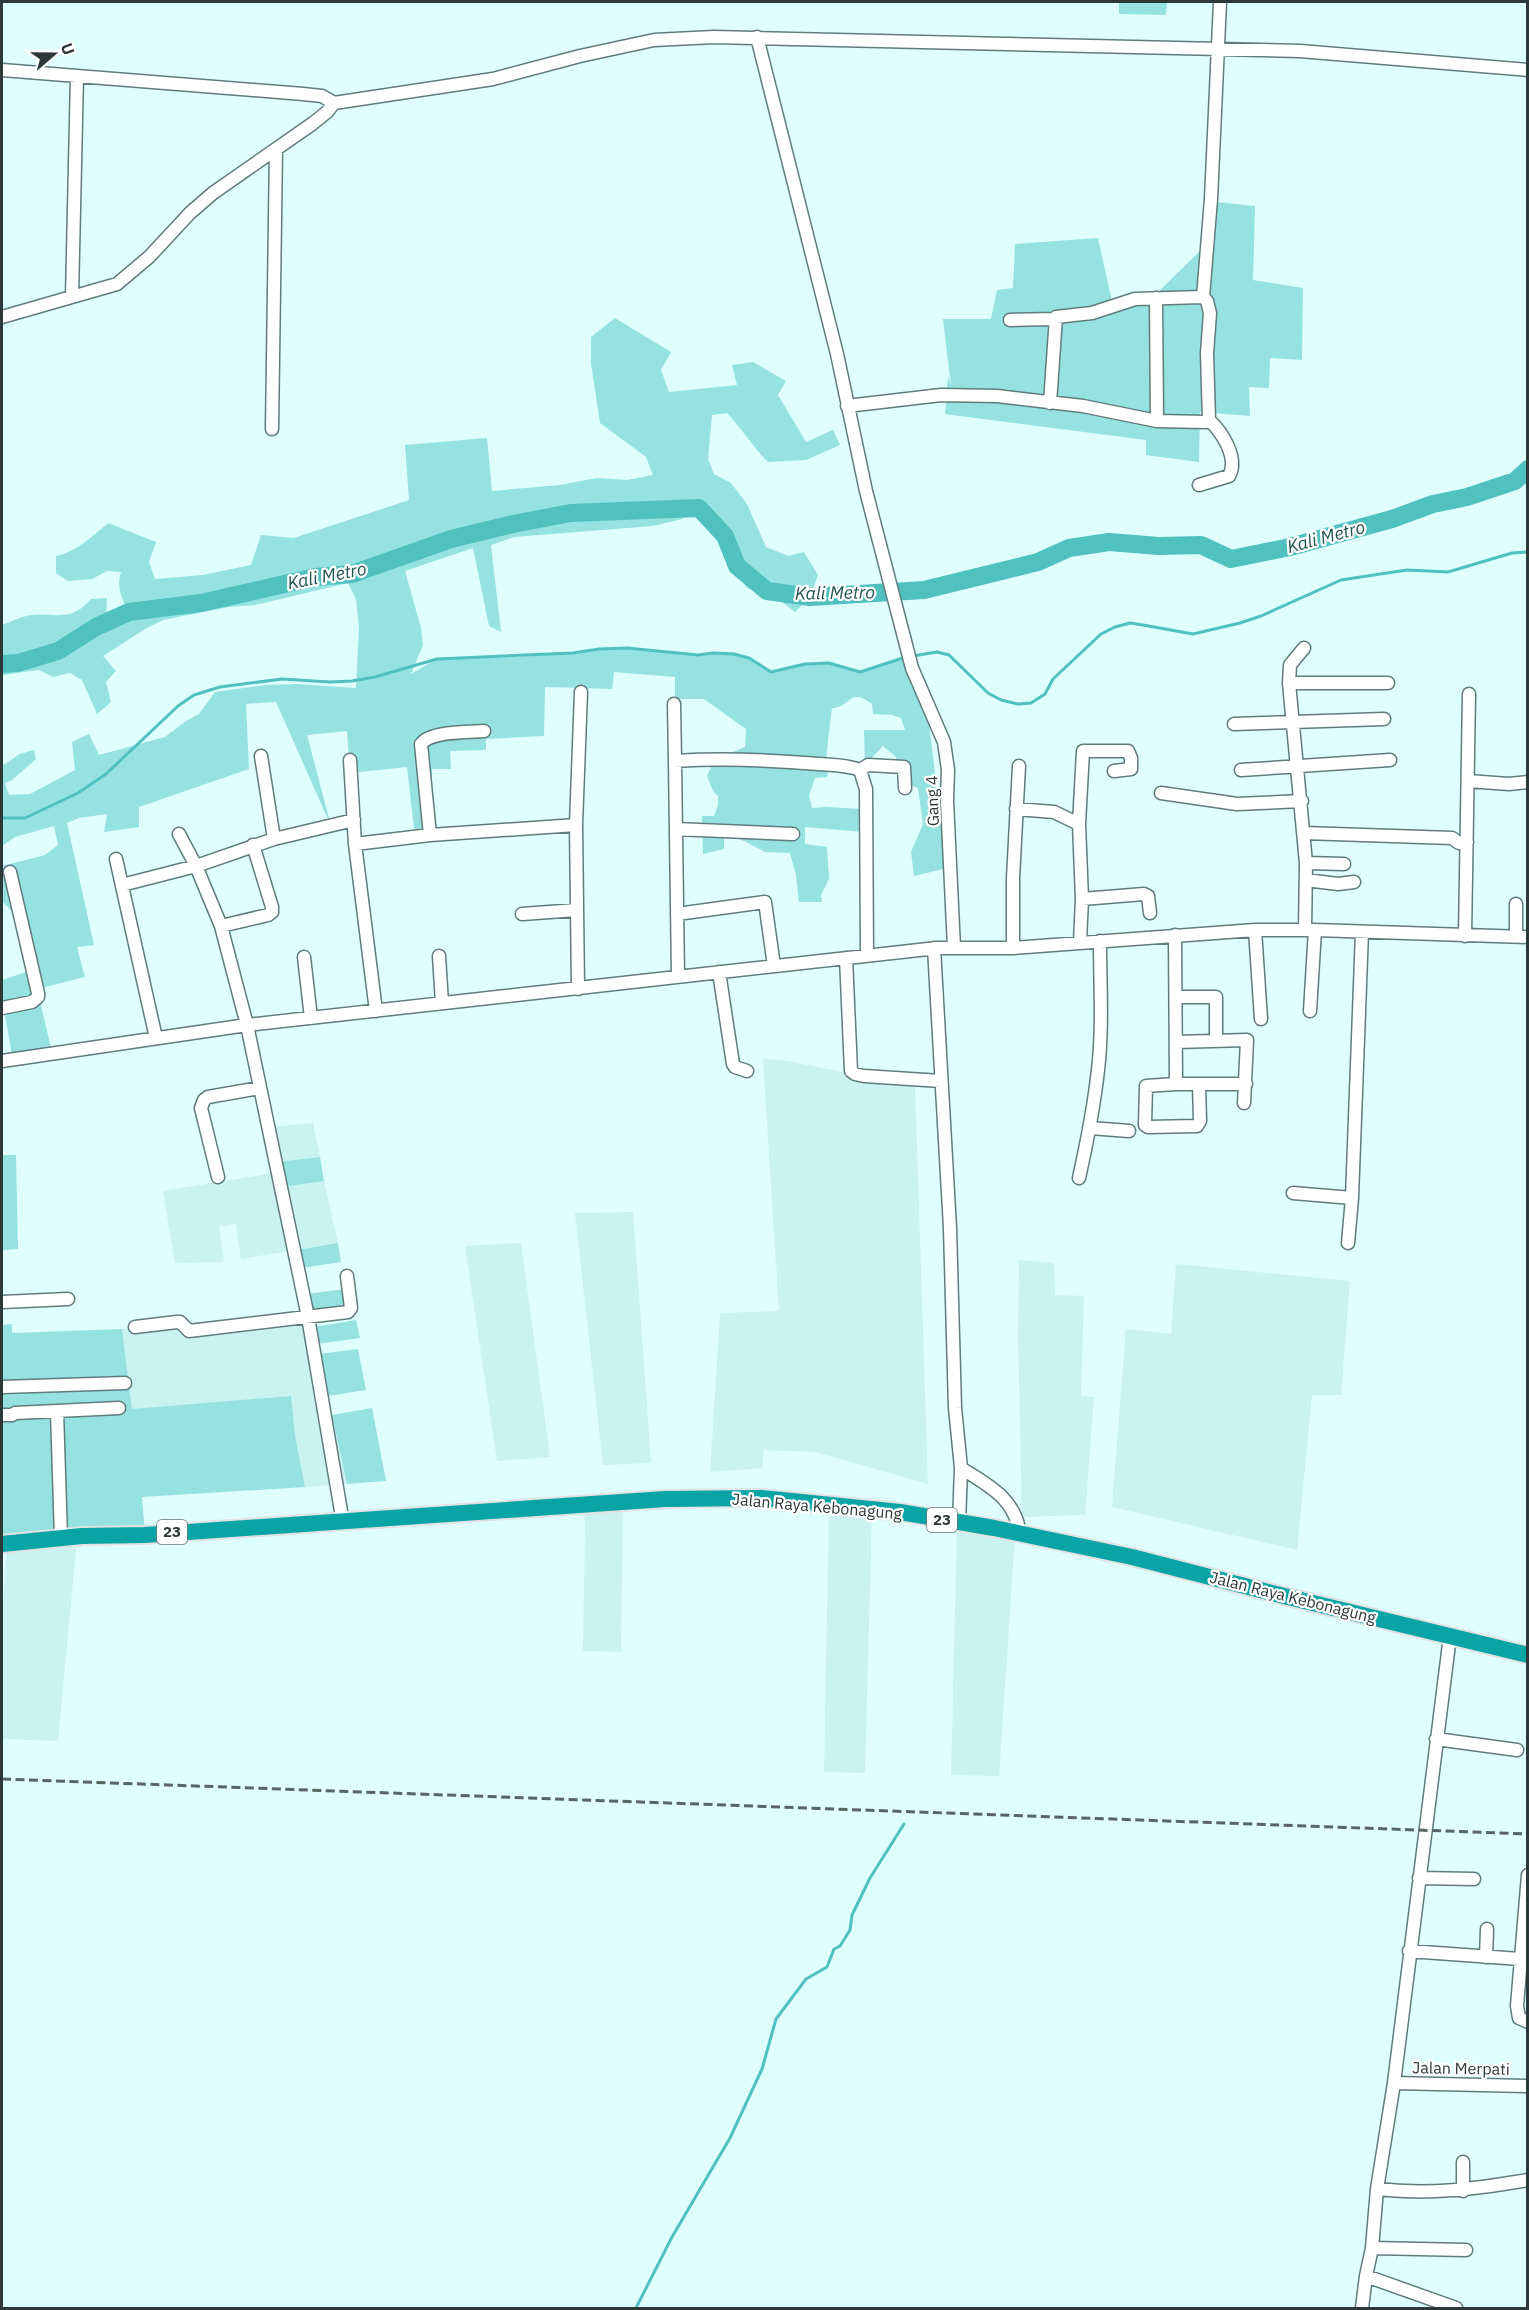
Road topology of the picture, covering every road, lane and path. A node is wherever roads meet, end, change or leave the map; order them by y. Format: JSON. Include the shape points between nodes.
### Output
{"nodes":[{"id":1,"x":1220,"y":2,"type":"edge"},
{"id":2,"x":758,"y":37,"type":"junction"},
{"id":3,"x":1219,"y":50,"type":"junction"},
{"id":4,"x":2,"y":70,"type":"edge"},
{"id":5,"x":1527,"y":70,"type":"edge"},
{"id":6,"x":77,"y":76,"type":"junction"},
{"id":7,"x":334,"y":103,"type":"junction"},
{"id":8,"x":276,"y":149,"type":"junction"},
{"id":9,"x":72,"y":297,"type":"junction"},
{"id":10,"x":1203,"y":297,"type":"junction"},
{"id":11,"x":1155,"y":298,"type":"junction"},
{"id":12,"x":2,"y":317,"type":"edge"},
{"id":13,"x":1010,"y":320,"type":"dead end"},
{"id":14,"x":1054,"y":320,"type":"junction"},
{"id":15,"x":1050,"y":403,"type":"junction"},
{"id":16,"x":847,"y":405,"type":"junction"},
{"id":17,"x":1209,"y":420,"type":"junction"},
{"id":18,"x":1157,"y":422,"type":"junction"},
{"id":19,"x":272,"y":429,"type":"dead end"},
{"id":20,"x":1199,"y":485,"type":"dead end"},
{"id":21,"x":1304,"y":648,"type":"dead end"},
{"id":22,"x":1388,"y":682,"type":"dead end"},
{"id":23,"x":1289,"y":683,"type":"junction"},
{"id":24,"x":580,"y":692,"type":"dead end"},
{"id":25,"x":1469,"y":694,"type":"dead end"},
{"id":26,"x":675,"y":704,"type":"dead end"},
{"id":27,"x":1384,"y":719,"type":"dead end"},
{"id":28,"x":1292,"y":723,"type":"junction"},
{"id":29,"x":1234,"y":724,"type":"dead end"},
{"id":30,"x":484,"y":731,"type":"dead end"},
{"id":31,"x":261,"y":756,"type":"dead end"},
{"id":32,"x":350,"y":760,"type":"dead end"},
{"id":33,"x":1390,"y":760,"type":"dead end"},
{"id":34,"x":675,"y":762,"type":"junction"},
{"id":35,"x":1019,"y":766,"type":"dead end"},
{"id":36,"x":1298,"y":766,"type":"junction"},
{"id":37,"x":860,"y":770,"type":"junction"},
{"id":38,"x":1241,"y":770,"type":"dead end"},
{"id":39,"x":1114,"y":771,"type":"dead end"},
{"id":40,"x":1468,"y":781,"type":"junction"},
{"id":41,"x":1527,"y":782,"type":"edge"},
{"id":42,"x":905,"y":788,"type":"dead end"},
{"id":43,"x":1161,"y":793,"type":"dead end"},
{"id":44,"x":1302,"y":801,"type":"junction"},
{"id":45,"x":1016,"y":809,"type":"junction"},
{"id":46,"x":354,"y":820,"type":"junction"},
{"id":47,"x":1079,"y":824,"type":"junction"},
{"id":48,"x":576,"y":825,"type":"junction"},
{"id":49,"x":676,"y":829,"type":"junction"},
{"id":50,"x":179,"y":834,"type":"dead end"},
{"id":51,"x":793,"y":834,"type":"dead end"},
{"id":52,"x":1304,"y":834,"type":"junction"},
{"id":53,"x":430,"y":835,"type":"junction"},
{"id":54,"x":273,"y":839,"type":"junction"},
{"id":55,"x":1467,"y":842,"type":"junction"},
{"id":56,"x":355,"y":844,"type":"junction"},
{"id":57,"x":253,"y":845,"type":"junction"},
{"id":58,"x":116,"y":859,"type":"dead end"},
{"id":59,"x":1306,"y":863,"type":"junction"},
{"id":60,"x":1344,"y":864,"type":"dead end"},
{"id":61,"x":196,"y":866,"type":"junction"},
{"id":62,"x":10,"y":872,"type":"dead end"},
{"id":63,"x":1306,"y":880,"type":"junction"},
{"id":64,"x":1354,"y":882,"type":"dead end"},
{"id":65,"x":122,"y":885,"type":"junction"},
{"id":66,"x":1082,"y":900,"type":"junction"},
{"id":67,"x":1516,"y":904,"type":"dead end"},
{"id":68,"x":577,"y":910,"type":"junction"},
{"id":69,"x":1150,"y":913,"type":"dead end"},
{"id":70,"x":522,"y":914,"type":"dead end"},
{"id":71,"x":677,"y":914,"type":"junction"},
{"id":72,"x":221,"y":927,"type":"junction"},
{"id":73,"x":1255,"y":930,"type":"junction"},
{"id":74,"x":1310,"y":930,"type":"junction"},
{"id":75,"x":1362,"y":932,"type":"junction"},
{"id":76,"x":1175,"y":935,"type":"junction"},
{"id":77,"x":1465,"y":936,"type":"junction"},
{"id":78,"x":1522,"y":937,"type":"edge"},
{"id":79,"x":1100,"y":941,"type":"junction"},
{"id":80,"x":1080,"y":942,"type":"junction"},
{"id":81,"x":944,"y":948,"type":"junction"},
{"id":82,"x":1013,"y":948,"type":"junction"},
{"id":83,"x":439,"y":956,"type":"dead end"},
{"id":84,"x":867,"y":956,"type":"junction"},
{"id":85,"x":304,"y":957,"type":"dead end"},
{"id":86,"x":846,"y":958,"type":"junction"},
{"id":87,"x":774,"y":966,"type":"junction"},
{"id":88,"x":720,"y":972,"type":"junction"},
{"id":89,"x":678,"y":977,"type":"junction"},
{"id":90,"x":578,"y":989,"type":"junction"},
{"id":91,"x":1176,"y":997,"type":"junction"},
{"id":92,"x":442,"y":1003,"type":"junction"},
{"id":93,"x":2,"y":1008,"type":"edge"},
{"id":94,"x":376,"y":1011,"type":"junction"},
{"id":95,"x":1310,"y":1011,"type":"dead end"},
{"id":96,"x":311,"y":1018,"type":"junction"},
{"id":97,"x":1261,"y":1019,"type":"dead end"},
{"id":98,"x":247,"y":1025,"type":"junction"},
{"id":99,"x":156,"y":1038,"type":"junction"},
{"id":100,"x":1216,"y":1040,"type":"junction"},
{"id":101,"x":1176,"y":1042,"type":"junction"},
{"id":102,"x":2,"y":1061,"type":"edge"},
{"id":103,"x":747,"y":1071,"type":"dead end"},
{"id":104,"x":941,"y":1081,"type":"junction"},
{"id":105,"x":1176,"y":1084,"type":"junction"},
{"id":106,"x":1199,"y":1084,"type":"junction"},
{"id":107,"x":1246,"y":1084,"type":"junction"},
{"id":108,"x":260,"y":1088,"type":"junction"},
{"id":109,"x":1244,"y":1103,"type":"dead end"},
{"id":110,"x":1090,"y":1128,"type":"junction"},
{"id":111,"x":1129,"y":1131,"type":"dead end"},
{"id":112,"x":218,"y":1177,"type":"dead end"},
{"id":113,"x":1079,"y":1178,"type":"dead end"},
{"id":114,"x":1293,"y":1193,"type":"dead end"},
{"id":115,"x":1352,"y":1198,"type":"junction"},
{"id":116,"x":1348,"y":1243,"type":"dead end"},
{"id":117,"x":347,"y":1276,"type":"dead end"},
{"id":118,"x":68,"y":1299,"type":"dead end"},
{"id":119,"x":2,"y":1302,"type":"edge"},
{"id":120,"x":308,"y":1317,"type":"junction"},
{"id":121,"x":135,"y":1327,"type":"dead end"},
{"id":122,"x":125,"y":1383,"type":"dead end"},
{"id":123,"x":2,"y":1387,"type":"edge"},
{"id":124,"x":119,"y":1407,"type":"dead end"},
{"id":125,"x":57,"y":1411,"type":"junction"},
{"id":126,"x":2,"y":1415,"type":"edge"},
{"id":127,"x":961,"y":1468,"type":"junction"},
{"id":128,"x":343,"y":1522,"type":"junction"},
{"id":129,"x":959,"y":1523,"type":"junction"},
{"id":130,"x":1020,"y":1534,"type":"junction"},
{"id":131,"x":61,"y":1538,"type":"junction"},
{"id":132,"x":2,"y":1544,"type":"edge"},
{"id":133,"x":1450,"y":1636,"type":"junction"},
{"id":134,"x":1527,"y":1655,"type":"edge"},
{"id":135,"x":1436,"y":1739,"type":"junction"},
{"id":136,"x":1517,"y":1750,"type":"dead end"},
{"id":137,"x":1527,"y":1875,"type":"edge"},
{"id":138,"x":1419,"y":1878,"type":"junction"},
{"id":139,"x":1474,"y":1879,"type":"dead end"},
{"id":140,"x":1487,"y":1929,"type":"dead end"},
{"id":141,"x":1409,"y":1951,"type":"junction"},
{"id":142,"x":1486,"y":1956,"type":"junction"},
{"id":143,"x":1520,"y":1959,"type":"junction"},
{"id":144,"x":1527,"y":2022,"type":"edge"},
{"id":145,"x":1394,"y":2083,"type":"junction"},
{"id":146,"x":1527,"y":2086,"type":"edge"},
{"id":147,"x":1463,"y":2162,"type":"dead end"},
{"id":148,"x":1527,"y":2180,"type":"edge"},
{"id":149,"x":1377,"y":2188,"type":"junction"},
{"id":150,"x":1463,"y":2191,"type":"junction"},
{"id":151,"x":1372,"y":2248,"type":"junction"},
{"id":152,"x":1466,"y":2250,"type":"dead end"},
{"id":153,"x":1366,"y":2276,"type":"junction"},
{"id":154,"x":1362,"y":2308,"type":"edge"},
{"id":155,"x":1456,"y":2308,"type":"edge"}],
"edges":[{"from":1,"to":3,"type":"street"},
{"from":2,"to":3,"type":"street"},
{"from":2,"to":7,"type":"street","via":[[654,40],[493,79]]},
{"from":2,"to":16,"type":"street","name":"Gang 4"},
{"from":3,"to":5,"type":"street","via":[[1359,54]]},
{"from":3,"to":10,"type":"street"},
{"from":4,"to":6,"type":"street"},
{"from":6,"to":7,"type":"street","via":[[303,94],[322,96]]},
{"from":6,"to":9,"type":"street"},
{"from":7,"to":8,"type":"street"},
{"from":8,"to":9,"type":"street","via":[[198,206],[117,284]]},
{"from":8,"to":19,"type":"street"},
{"from":9,"to":12,"type":"street"},
{"from":10,"to":11,"type":"street"},
{"from":10,"to":17,"type":"street","via":[[1210,313]]},
{"from":11,"to":14,"type":"street","via":[[1135,299]]},
{"from":11,"to":18,"type":"street"},
{"from":13,"to":14,"type":"street"},
{"from":14,"to":15,"type":"street"},
{"from":15,"to":16,"type":"street","via":[[962,395]]},
{"from":15,"to":18,"type":"street"},
{"from":16,"to":81,"type":"street","name":"Gang 4","via":[[911,660],[944,742],[948,770]]},
{"from":17,"to":18,"type":"street"},
{"from":17,"to":20,"type":"street","via":[[1225,438],[1232,469],[1229,476]]},
{"from":21,"to":23,"type":"street","via":[[1290,665]]},
{"from":22,"to":23,"type":"street"},
{"from":23,"to":28,"type":"street"},
{"from":24,"to":48,"type":"street"},
{"from":25,"to":40,"type":"street"},
{"from":26,"to":34,"type":"street"},
{"from":27,"to":28,"type":"street"},
{"from":28,"to":29,"type":"street"},
{"from":28,"to":36,"type":"street"},
{"from":30,"to":53,"type":"street","via":[[432,736],[421,744]]},
{"from":31,"to":54,"type":"street"},
{"from":32,"to":46,"type":"street"},
{"from":33,"to":36,"type":"street"},
{"from":34,"to":37,"type":"street","via":[[744,759]]},
{"from":34,"to":49,"type":"street"},
{"from":35,"to":45,"type":"street"},
{"from":36,"to":38,"type":"street"},
{"from":36,"to":44,"type":"street"},
{"from":37,"to":42,"type":"street","via":[[868,765],[904,767]]},
{"from":37,"to":84,"type":"street","via":[[866,789]]},
{"from":39,"to":47,"type":"street","via":[[1131,770],[1128,751],[1083,751]]},
{"from":40,"to":41,"type":"street"},
{"from":40,"to":55,"type":"street"},
{"from":43,"to":44,"type":"street","via":[[1237,804]]},
{"from":44,"to":52,"type":"street"},
{"from":45,"to":47,"type":"street","via":[[1054,812]]},
{"from":45,"to":82,"type":"street"},
{"from":46,"to":54,"type":"street"},
{"from":46,"to":56,"type":"street"},
{"from":47,"to":66,"type":"street"},
{"from":48,"to":53,"type":"street"},
{"from":48,"to":68,"type":"street"},
{"from":49,"to":51,"type":"street"},
{"from":49,"to":71,"type":"street"},
{"from":50,"to":61,"type":"street"},
{"from":52,"to":55,"type":"street","via":[[1452,838],[1459,843]]},
{"from":52,"to":59,"type":"street"},
{"from":53,"to":56,"type":"street"},
{"from":54,"to":57,"type":"street"},
{"from":55,"to":77,"type":"street"},
{"from":56,"to":94,"type":"street"},
{"from":57,"to":61,"type":"street"},
{"from":57,"to":72,"type":"street","via":[[272,912]]},
{"from":58,"to":65,"type":"street"},
{"from":59,"to":60,"type":"street"},
{"from":59,"to":63,"type":"street"},
{"from":61,"to":65,"type":"street"},
{"from":61,"to":72,"type":"street"},
{"from":62,"to":93,"type":"street","via":[[39,993],[32,1002]]},
{"from":63,"to":64,"type":"street"},
{"from":63,"to":74,"type":"street"},
{"from":65,"to":99,"type":"street"},
{"from":66,"to":69,"type":"street","via":[[1144,894],[1148,896]]},
{"from":66,"to":80,"type":"street"},
{"from":67,"to":78,"type":"street"},
{"from":68,"to":70,"type":"street"},
{"from":68,"to":90,"type":"street"},
{"from":71,"to":87,"type":"street","via":[[765,902]]},
{"from":71,"to":89,"type":"street"},
{"from":72,"to":98,"type":"street"},
{"from":73,"to":74,"type":"street"},
{"from":73,"to":76,"type":"street"},
{"from":73,"to":97,"type":"street"},
{"from":74,"to":75,"type":"street"},
{"from":74,"to":95,"type":"street"},
{"from":75,"to":77,"type":"street"},
{"from":75,"to":115,"type":"street"},
{"from":76,"to":79,"type":"street"},
{"from":76,"to":91,"type":"street"},
{"from":77,"to":78,"type":"street"},
{"from":79,"to":80,"type":"street"},
{"from":79,"to":110,"type":"street","via":[[1100,1037]]},
{"from":80,"to":82,"type":"street"},
{"from":81,"to":82,"type":"street"},
{"from":81,"to":84,"type":"street"},
{"from":81,"to":104,"type":"street","name":"Gang 4"},
{"from":83,"to":92,"type":"street"},
{"from":84,"to":86,"type":"street"},
{"from":85,"to":96,"type":"street"},
{"from":86,"to":87,"type":"street"},
{"from":86,"to":104,"type":"street","via":[[851,1071],[864,1076]]},
{"from":87,"to":88,"type":"street"},
{"from":88,"to":89,"type":"street"},
{"from":88,"to":103,"type":"street","via":[[733,1064]]},
{"from":89,"to":90,"type":"street"},
{"from":90,"to":92,"type":"street"},
{"from":91,"to":100,"type":"street","via":[[1216,997]]},
{"from":91,"to":101,"type":"street"},
{"from":92,"to":94,"type":"street"},
{"from":94,"to":96,"type":"street"},
{"from":96,"to":98,"type":"street"},
{"from":98,"to":99,"type":"street"},
{"from":98,"to":108,"type":"street"},
{"from":99,"to":102,"type":"street"},
{"from":100,"to":101,"type":"street"},
{"from":100,"to":107,"type":"street","via":[[1248,1041]]},
{"from":101,"to":105,"type":"street"},
{"from":104,"to":127,"type":"street","name":"Gang 4"},
{"from":105,"to":106,"type":"street"},
{"from":105,"to":106,"type":"street","via":[[1146,1086],[1146,1126],[1199,1124]]},
{"from":106,"to":107,"type":"street"},
{"from":107,"to":109,"type":"street"},
{"from":108,"to":112,"type":"street","via":[[204,1100],[201,1108]]},
{"from":108,"to":120,"type":"street"},
{"from":110,"to":111,"type":"street"},
{"from":110,"to":113,"type":"street"},
{"from":114,"to":115,"type":"street"},
{"from":115,"to":116,"type":"street"},
{"from":117,"to":120,"type":"street","via":[[350,1311]]},
{"from":118,"to":119,"type":"street"},
{"from":120,"to":121,"type":"street","via":[[189,1331],[180,1322]]},
{"from":120,"to":128,"type":"street"},
{"from":122,"to":123,"type":"street"},
{"from":124,"to":125,"type":"street"},
{"from":125,"to":126,"type":"street"},
{"from":125,"to":131,"type":"street"},
{"from":127,"to":129,"type":"street","name":"Gang 4"},
{"from":127,"to":130,"type":"street","via":[[1010,1504]]},
{"from":128,"to":129,"type":"highway","name":"Jalan Raya Kebonagung","number":"23","via":[[713,1498],[802,1502],[900,1512]]},
{"from":128,"to":131,"type":"highway","number":"23"},
{"from":129,"to":130,"type":"highway","name":"Jalan Raya Kebonagung","number":"23"},
{"from":130,"to":133,"type":"highway","name":"Jalan Raya Kebonagung","number":"23","via":[[1151,1561]]},
{"from":131,"to":132,"type":"highway","number":"23"},
{"from":133,"to":134,"type":"highway","name":"Jalan Raya Kebonagung","number":"23"},
{"from":133,"to":135,"type":"street"},
{"from":135,"to":136,"type":"street"},
{"from":135,"to":138,"type":"street"},
{"from":137,"to":143,"type":"street"},
{"from":138,"to":139,"type":"street"},
{"from":138,"to":141,"type":"street"},
{"from":140,"to":142,"type":"street"},
{"from":141,"to":142,"type":"street"},
{"from":141,"to":145,"type":"street"},
{"from":142,"to":143,"type":"street"},
{"from":143,"to":144,"type":"street","via":[[1517,2013]]},
{"from":145,"to":146,"type":"street","name":"Jalan Merpati"},
{"from":145,"to":149,"type":"street"},
{"from":147,"to":150,"type":"street"},
{"from":148,"to":150,"type":"street"},
{"from":149,"to":150,"type":"street","via":[[1412,2193]]},
{"from":149,"to":151,"type":"street"},
{"from":151,"to":152,"type":"street"},
{"from":151,"to":153,"type":"street"},
{"from":153,"to":154,"type":"street"},
{"from":153,"to":155,"type":"street"}]}
